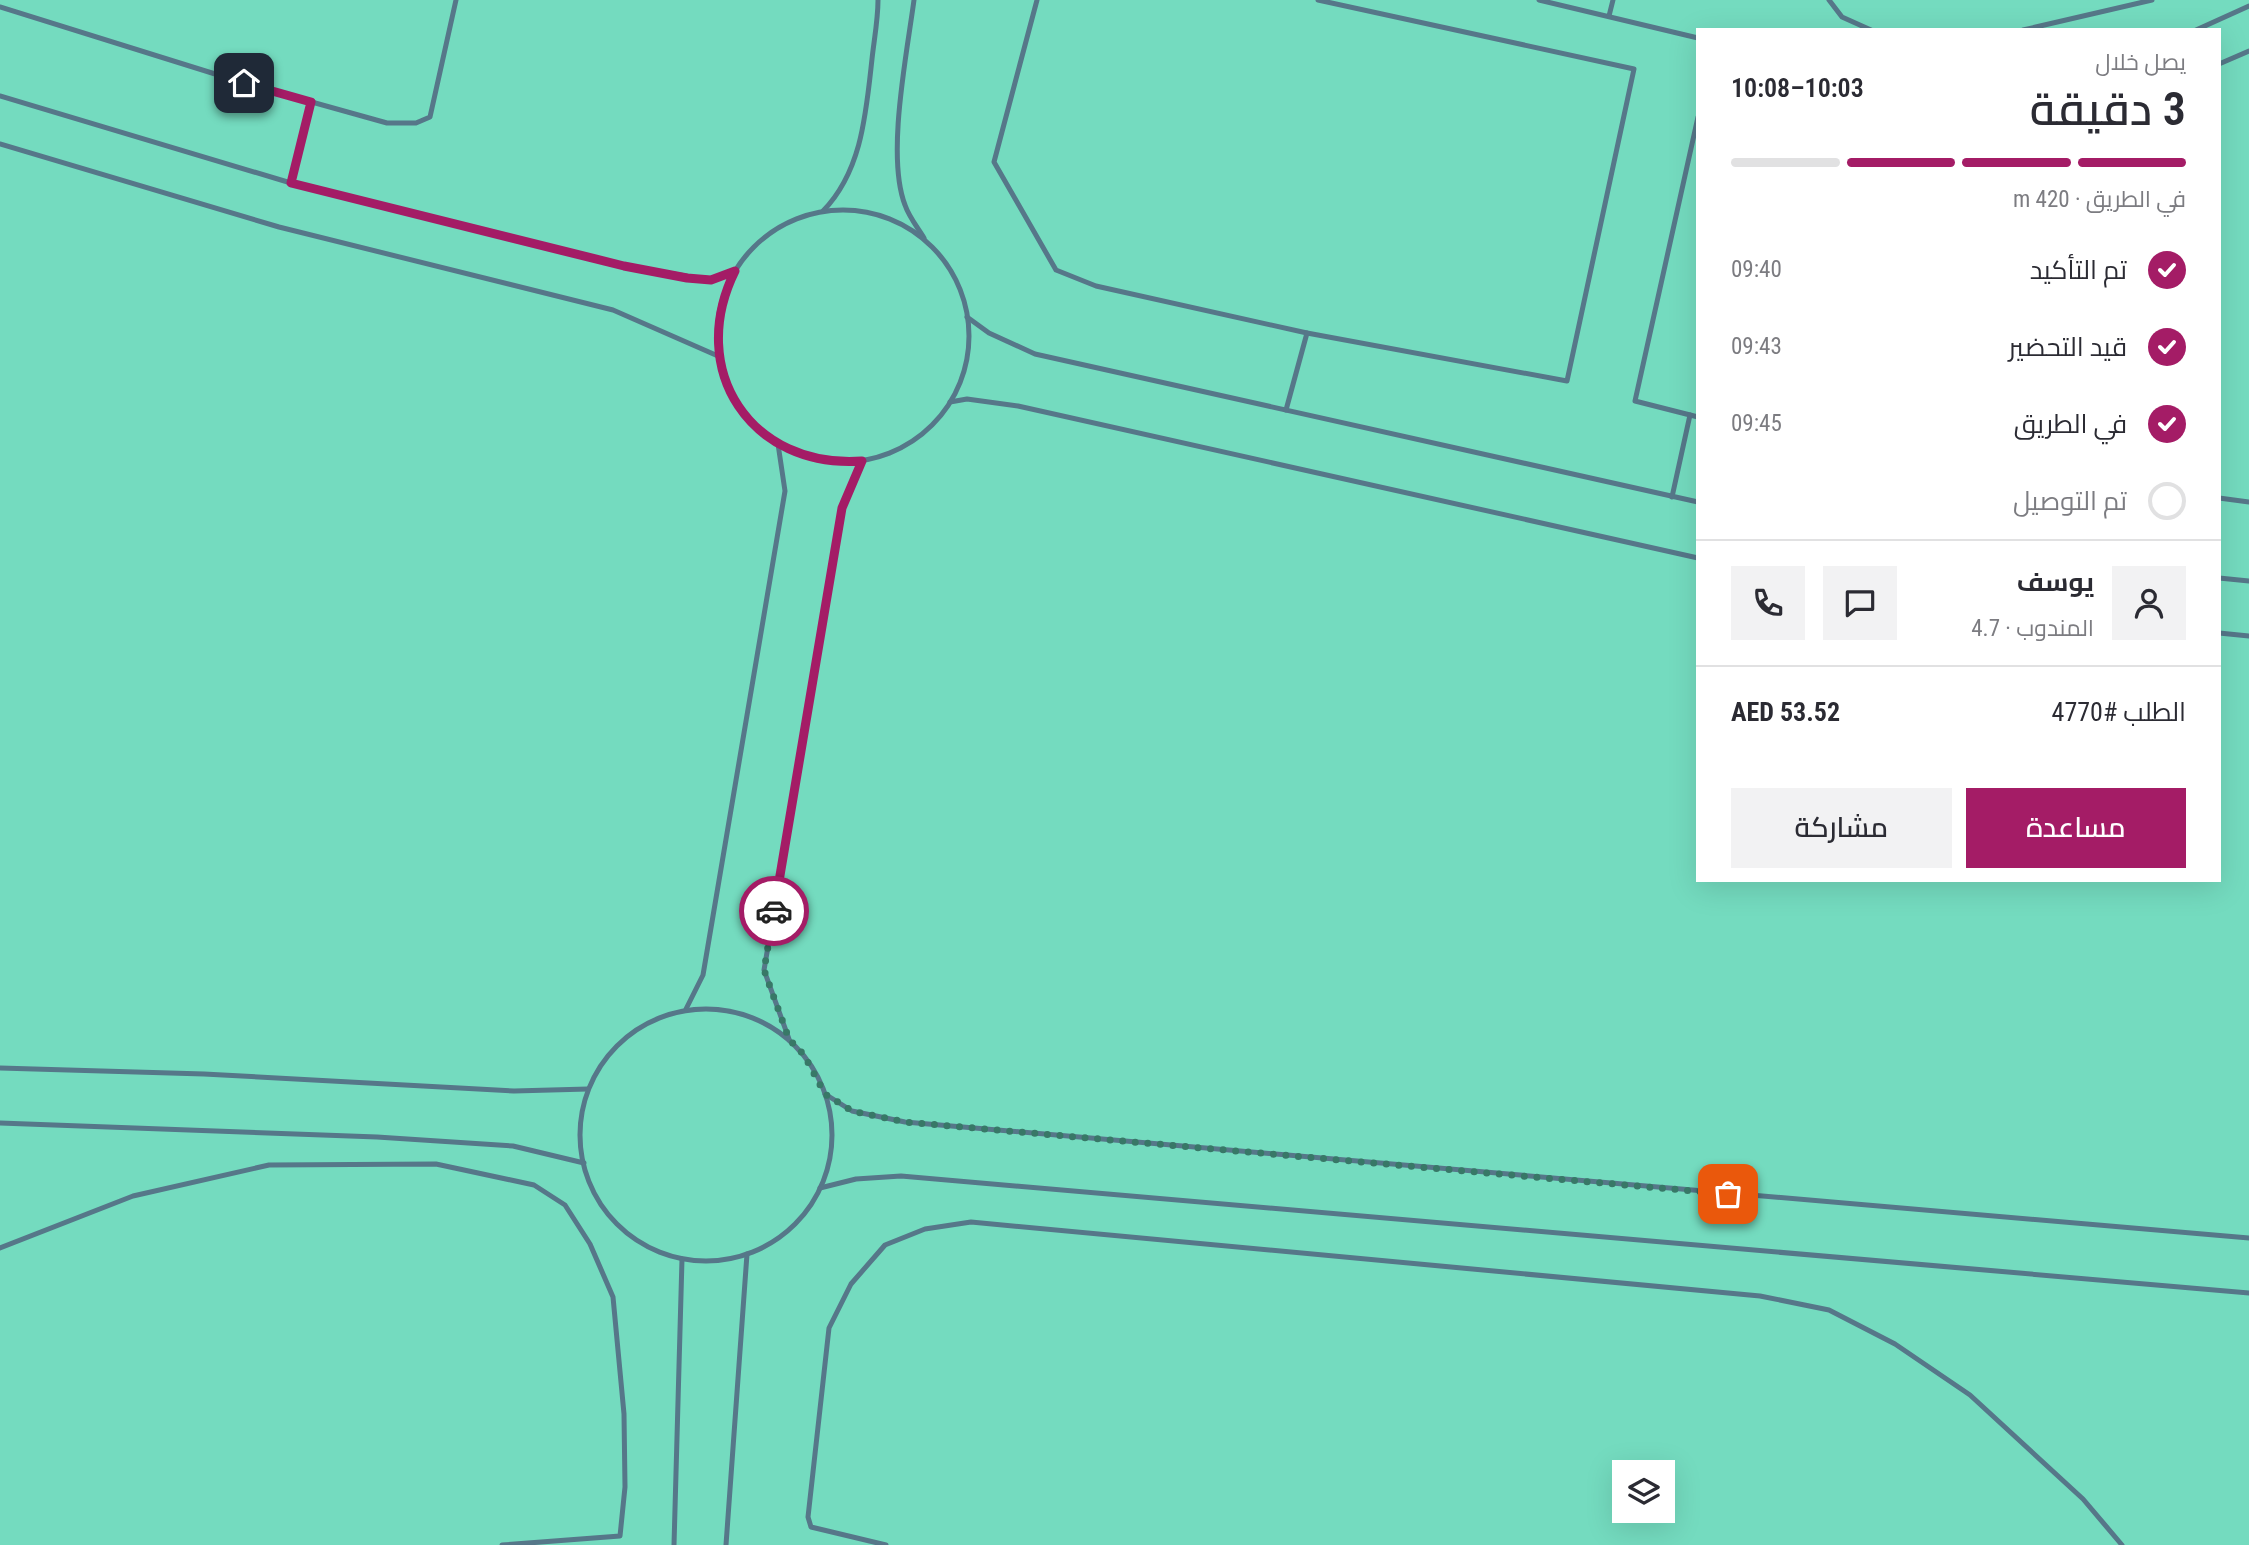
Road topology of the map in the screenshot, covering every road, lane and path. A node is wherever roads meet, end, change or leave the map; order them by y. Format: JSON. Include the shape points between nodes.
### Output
{"nodes":[{"id":1,"x":456,"y":0,"type":"edge"},
{"id":2,"x":878,"y":0,"type":"edge"},
{"id":3,"x":914,"y":0,"type":"edge"},
{"id":4,"x":1037,"y":0,"type":"edge"},
{"id":5,"x":1318,"y":0,"type":"edge"},
{"id":6,"x":1539,"y":0,"type":"edge"},
{"id":7,"x":1613,"y":0,"type":"edge"},
{"id":8,"x":1829,"y":0,"type":"edge"},
{"id":9,"x":2152,"y":0,"type":"edge"},
{"id":10,"x":2249,"y":6,"type":"edge"},
{"id":11,"x":0,"y":7,"type":"edge"},
{"id":12,"x":1609,"y":16,"type":"junction"},
{"id":13,"x":1867,"y":28,"type":"edge"},
{"id":14,"x":2032,"y":28,"type":"edge"},
{"id":15,"x":2200,"y":28,"type":"edge"},
{"id":16,"x":1696,"y":38,"type":"edge"},
{"id":17,"x":2249,"y":51,"type":"edge"},
{"id":18,"x":2221,"y":63,"type":"edge"},
{"id":19,"x":0,"y":96,"type":"edge"},
{"id":20,"x":311,"y":102,"type":"junction"},
{"id":21,"x":1696,"y":126,"type":"edge"},
{"id":22,"x":0,"y":144,"type":"edge"},
{"id":23,"x":291,"y":183,"type":"junction"},
{"id":24,"x":823,"y":211,"type":"junction"},
{"id":25,"x":925,"y":241,"type":"junction"},
{"id":26,"x":735,"y":271,"type":"junction"},
{"id":27,"x":967,"y":317,"type":"junction"},
{"id":28,"x":1307,"y":333,"type":"junction"},
{"id":29,"x":718,"y":356,"type":"junction"},
{"id":30,"x":950,"y":402,"type":"junction"},
{"id":31,"x":1286,"y":410,"type":"junction"},
{"id":32,"x":1690,"y":415,"type":"junction"},
{"id":33,"x":1696,"y":416,"type":"edge"},
{"id":34,"x":778,"y":444,"type":"junction"},
{"id":35,"x":862,"y":461,"type":"junction"},
{"id":36,"x":1672,"y":497,"type":"junction"},
{"id":37,"x":2221,"y":499,"type":"edge"},
{"id":38,"x":1696,"y":502,"type":"edge"},
{"id":39,"x":2249,"y":502,"type":"edge"},
{"id":40,"x":1696,"y":558,"type":"edge"},
{"id":41,"x":2221,"y":578,"type":"edge"},
{"id":42,"x":2249,"y":581,"type":"edge"},
{"id":43,"x":2221,"y":634,"type":"edge"},
{"id":44,"x":2249,"y":636,"type":"edge"},
{"id":45,"x":686,"y":1009,"type":"junction"},
{"id":46,"x":789,"y":1039,"type":"junction"},
{"id":47,"x":0,"y":1068,"type":"edge"},
{"id":48,"x":588,"y":1089,"type":"junction"},
{"id":49,"x":825,"y":1094,"type":"junction"},
{"id":50,"x":0,"y":1123,"type":"edge"},
{"id":51,"x":584,"y":1163,"type":"junction"},
{"id":52,"x":820,"y":1188,"type":"junction"},
{"id":53,"x":2249,"y":1238,"type":"edge"},
{"id":54,"x":0,"y":1248,"type":"edge"},
{"id":55,"x":747,"y":1254,"type":"junction"},
{"id":56,"x":682,"y":1259,"type":"junction"},
{"id":57,"x":2249,"y":1293,"type":"edge"},
{"id":58,"x":502,"y":1545,"type":"edge"},
{"id":59,"x":674,"y":1545,"type":"edge"},
{"id":60,"x":726,"y":1545,"type":"edge"},
{"id":61,"x":886,"y":1545,"type":"edge"},
{"id":62,"x":2122,"y":1545,"type":"edge"}],
"edges":[{"from":1,"to":20,"type":"lane","via":[[430,117],[416,123],[387,123]]},
{"from":2,"to":24,"type":"lane","via":[[866,115],[852,170],[839,195]]},
{"from":3,"to":25,"type":"lane","via":[[898,170],[905,205]]},
{"from":4,"to":28,"type":"lane","via":[[994,162],[1056,270],[1096,286]]},
{"from":5,"to":28,"type":"lane","via":[[1634,69],[1567,381]]},
{"from":6,"to":12,"type":"lane"},
{"from":7,"to":12,"type":"lane"},
{"from":8,"to":13,"type":"lane","via":[[1842,17]]},
{"from":9,"to":14,"type":"lane"},
{"from":10,"to":15,"type":"lane"},
{"from":11,"to":20,"type":"lane"},
{"from":12,"to":16,"type":"lane"},
{"from":17,"to":18,"type":"lane"},
{"from":19,"to":23,"type":"lane"},
{"from":20,"to":23,"type":"lane"},
{"from":21,"to":32,"type":"lane","via":[[1635,401]]},
{"from":22,"to":29,"type":"lane","via":[[279,227],[613,310]]},
{"from":23,"to":26,"type":"lane","via":[[674,276],[711,280]]},
{"from":24,"to":25,"type":"lane","via":[[867,212],[888,218]]},
{"from":24,"to":26,"type":"lane","via":[[782,225],[756,245]]},
{"from":25,"to":27,"type":"lane","via":[[953,275]]},
{"from":26,"to":29,"type":"lane","via":[[719,312]]},
{"from":27,"to":30,"type":"lane","via":[[966,361]]},
{"from":27,"to":31,"type":"lane","via":[[1035,354]]},
{"from":28,"to":31,"type":"lane"},
{"from":29,"to":34,"type":"lane","via":[[723,377],[745,416]]},
{"from":30,"to":35,"type":"lane","via":[[922,435],[893,452]]},
{"from":30,"to":40,"type":"lane","via":[[967,398],[1018,406]]},
{"from":31,"to":36,"type":"lane"},
{"from":32,"to":33,"type":"lane"},
{"from":32,"to":36,"type":"lane"},
{"from":34,"to":35,"type":"lane","via":[[818,460]]},
{"from":34,"to":45,"type":"lane","via":[[785,491],[703,975]]},
{"from":35,"to":46,"type":"lane","via":[[842,508],[764,970]]},
{"from":36,"to":38,"type":"lane"},
{"from":37,"to":39,"type":"lane"},
{"from":41,"to":42,"type":"lane"},
{"from":43,"to":44,"type":"lane"},
{"from":45,"to":46,"type":"lane","via":[[741,1013]]},
{"from":45,"to":48,"type":"lane","via":[[627,1036],[611,1051]]},
{"from":46,"to":49,"type":"lane","via":[[804,1055]]},
{"from":47,"to":48,"type":"lane","via":[[514,1091]]},
{"from":48,"to":51,"type":"lane","via":[[580,1132]]},
{"from":49,"to":52,"type":"lane","via":[[831,1137]]},
{"from":49,"to":53,"type":"lane","via":[[852,1111],[905,1122]]},
{"from":50,"to":51,"type":"lane","via":[[513,1146]]},
{"from":51,"to":56,"type":"lane","via":[[596,1196],[623,1230],[651,1248]]},
{"from":52,"to":55,"type":"lane","via":[[785,1233]]},
{"from":52,"to":57,"type":"lane","via":[[856,1179],[901,1176]]},
{"from":54,"to":58,"type":"lane","via":[[133,1196],[269,1165],[436,1164],[534,1185],[565,1205],[590,1244],[613,1297],[624,1414],[625,1487],[620,1536]]},
{"from":55,"to":56,"type":"lane"},
{"from":55,"to":60,"type":"lane"},
{"from":56,"to":59,"type":"lane"},
{"from":61,"to":62,"type":"lane","via":[[811,1527],[808,1517],[829,1328],[851,1284],[885,1245],[925,1229],[971,1222],[1760,1296],[1829,1310],[1895,1344],[1970,1395],[2083,1499]]}]}
